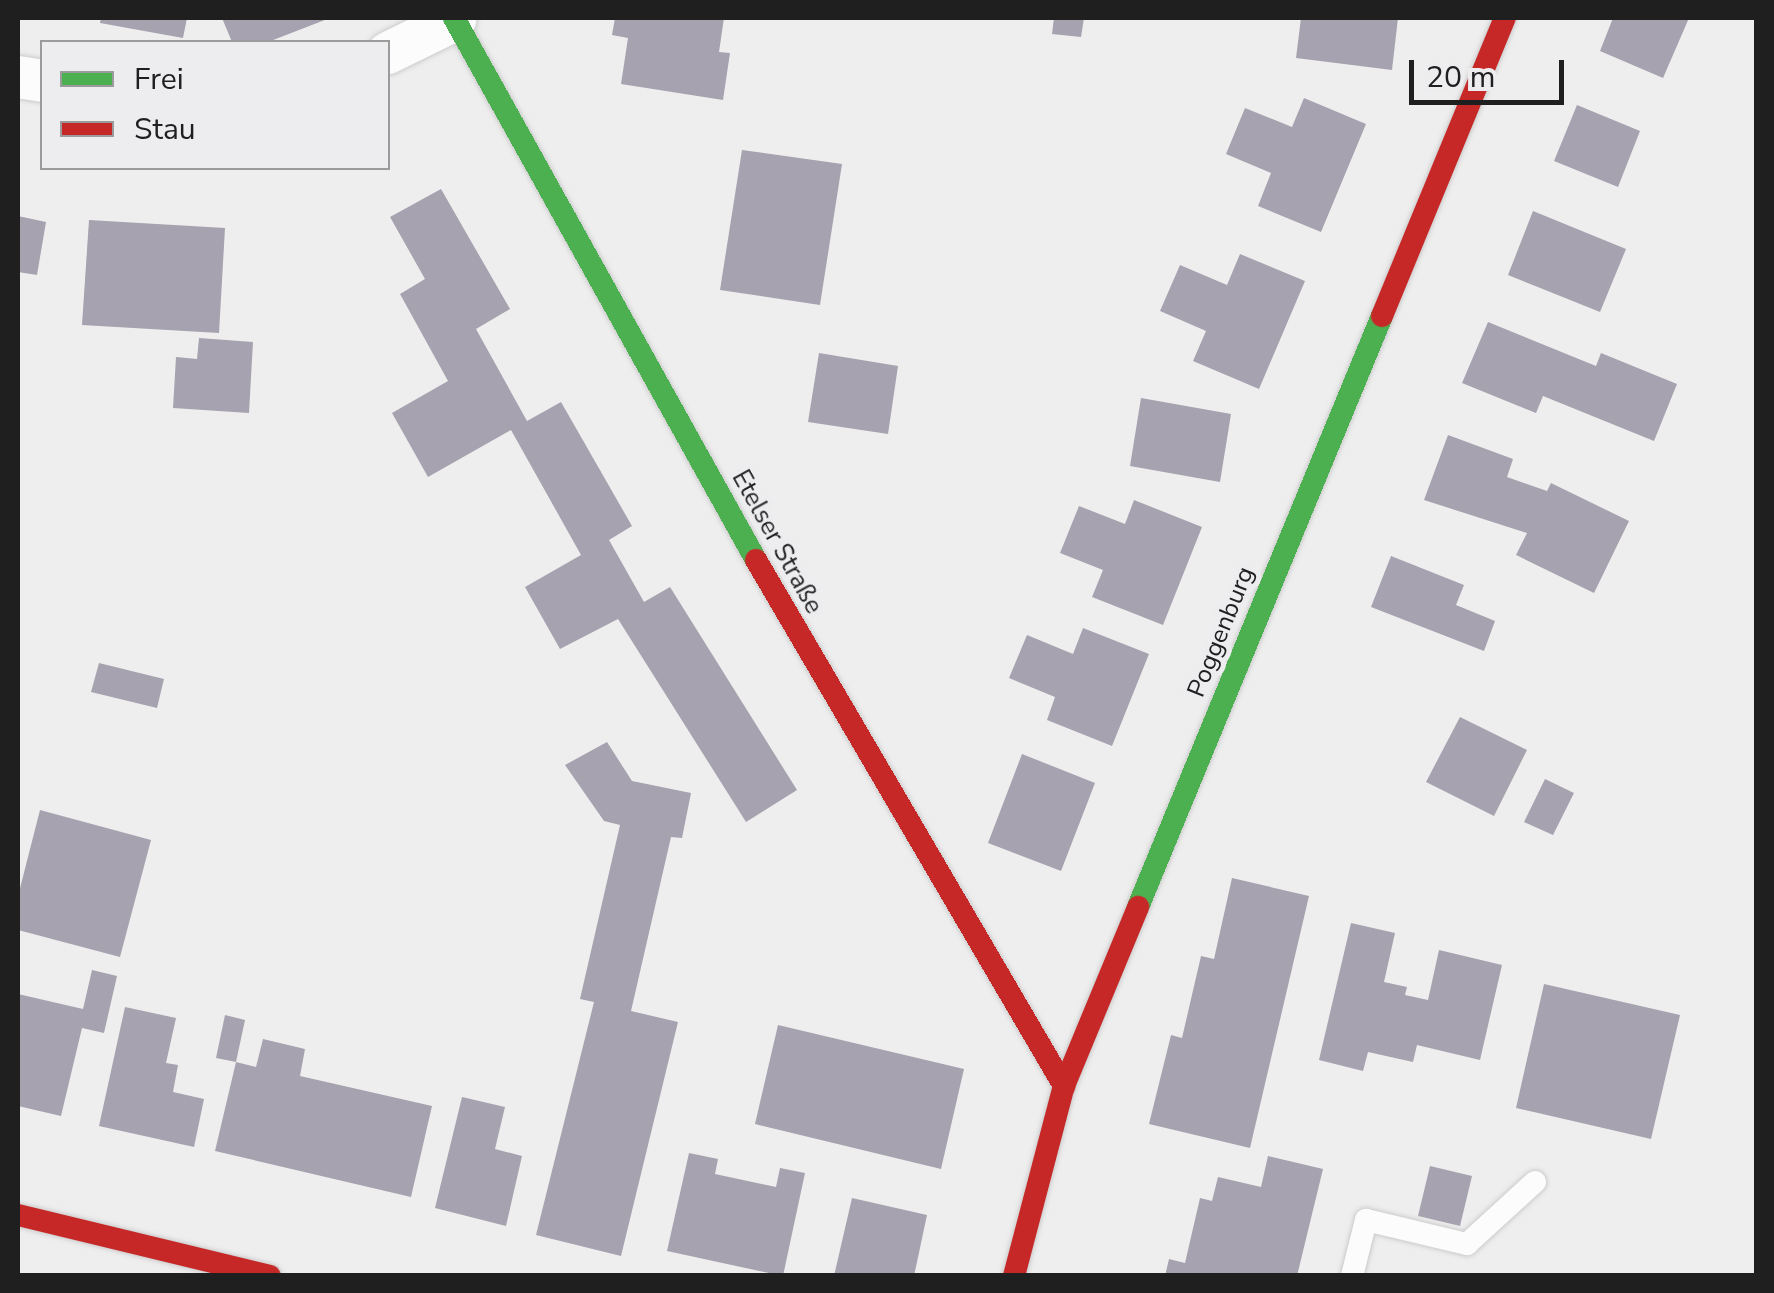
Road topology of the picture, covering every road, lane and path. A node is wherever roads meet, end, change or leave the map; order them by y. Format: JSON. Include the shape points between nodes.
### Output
{"nodes":[{"id":1,"x":1505,"y":18,"type":"edge"},
{"id":2,"x":454,"y":19,"type":"edge"},
{"id":3,"x":390,"y":52,"type":"edge"},
{"id":4,"x":1064,"y":1086,"type":"junction"},
{"id":5,"x":1535,"y":1182,"type":"dead end"},
{"id":6,"x":18,"y":1215,"type":"edge"},
{"id":7,"x":270,"y":1276,"type":"edge"},
{"id":8,"x":1014,"y":1276,"type":"edge"},
{"id":9,"x":1352,"y":1276,"type":"edge"}],
"edges":[{"from":1,"to":4,"type":"street","name":"Poggenburg"},
{"from":2,"to":3,"type":"street"},
{"from":2,"to":4,"type":"street","name":"Etelser Straße","via":[[826,686]]},
{"from":4,"to":8,"type":"street","name":"Poggenburg"},
{"from":5,"to":9,"type":"lane","via":[[1467,1244],[1366,1220]]},
{"from":6,"to":7,"type":"street"}]}
